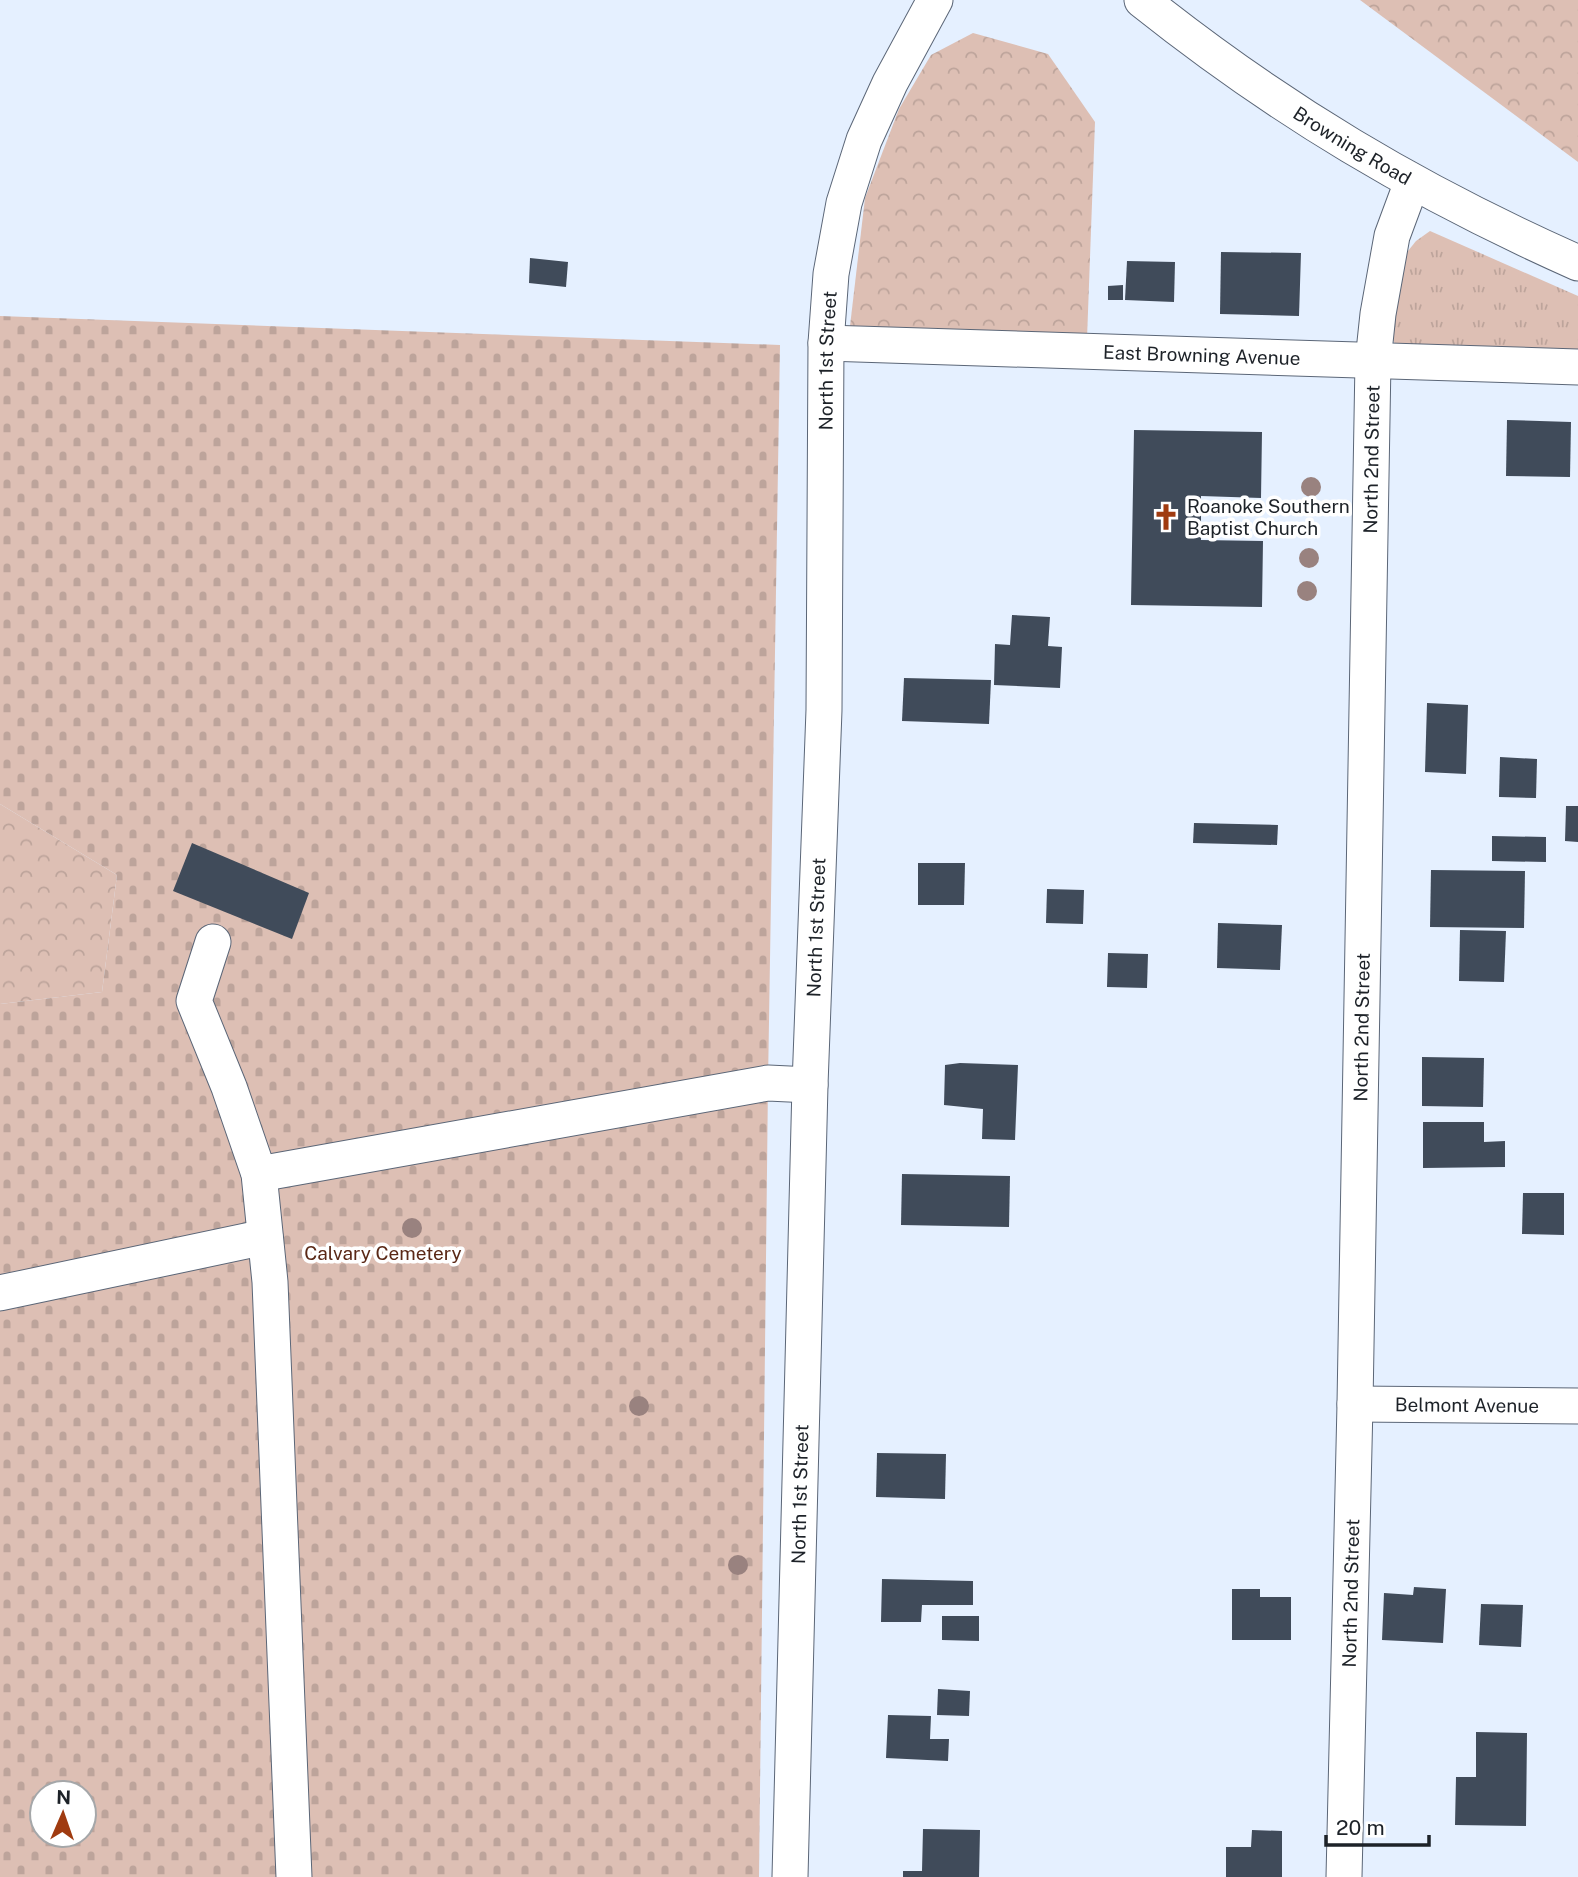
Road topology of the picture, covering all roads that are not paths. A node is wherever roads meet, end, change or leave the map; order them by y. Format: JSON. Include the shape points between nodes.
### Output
{"nodes":[{"id":1,"x":935,"y":0,"type":"edge"},
{"id":2,"x":1142,"y":0,"type":"edge"},
{"id":3,"x":1412,"y":182,"type":"junction"},
{"id":4,"x":1578,"y":263,"type":"edge"},
{"id":5,"x":826,"y":344,"type":"junction"},
{"id":6,"x":1373,"y":361,"type":"junction"},
{"id":7,"x":1578,"y":367,"type":"edge"},
{"id":8,"x":213,"y":942,"type":"dead end"},
{"id":9,"x":810,"y":1085,"type":"junction"},
{"id":10,"x":259,"y":1174,"type":"junction"},
{"id":11,"x":265,"y":1237,"type":"junction"},
{"id":12,"x":0,"y":1293,"type":"edge"},
{"id":13,"x":1356,"y":1404,"type":"junction"},
{"id":14,"x":1578,"y":1406,"type":"edge"},
{"id":15,"x":294,"y":1877,"type":"edge"},
{"id":16,"x":790,"y":1877,"type":"edge"},
{"id":17,"x":1344,"y":1877,"type":"edge"}],
"edges":[{"from":1,"to":5,"type":"street","name":"North 1st Street","via":[[890,83],[856,165],[831,274]]},
{"from":2,"to":3,"type":"street","name":"Browning Road","via":[[1279,102]]},
{"from":3,"to":4,"type":"street","name":"Browning Road"},
{"from":3,"to":6,"type":"street","name":"North 2nd Street","via":[[1392,236]]},
{"from":5,"to":6,"type":"street","name":"East Browning Avenue"},
{"from":5,"to":9,"type":"street","name":"North 1st Street","via":[[824,710]]},
{"from":6,"to":7,"type":"street","name":"East Browning Avenue"},
{"from":6,"to":13,"type":"street","name":"North 2nd Street"},
{"from":8,"to":10,"type":"street","via":[[194,1001]]},
{"from":9,"to":10,"type":"street","via":[[768,1083]]},
{"from":9,"to":16,"type":"street","name":"North 1st Street"},
{"from":10,"to":11,"type":"street"},
{"from":11,"to":12,"type":"street"},
{"from":11,"to":15,"type":"street"},
{"from":13,"to":14,"type":"street","name":"Belmont Avenue"},
{"from":13,"to":17,"type":"street","name":"North 2nd Street"}]}
